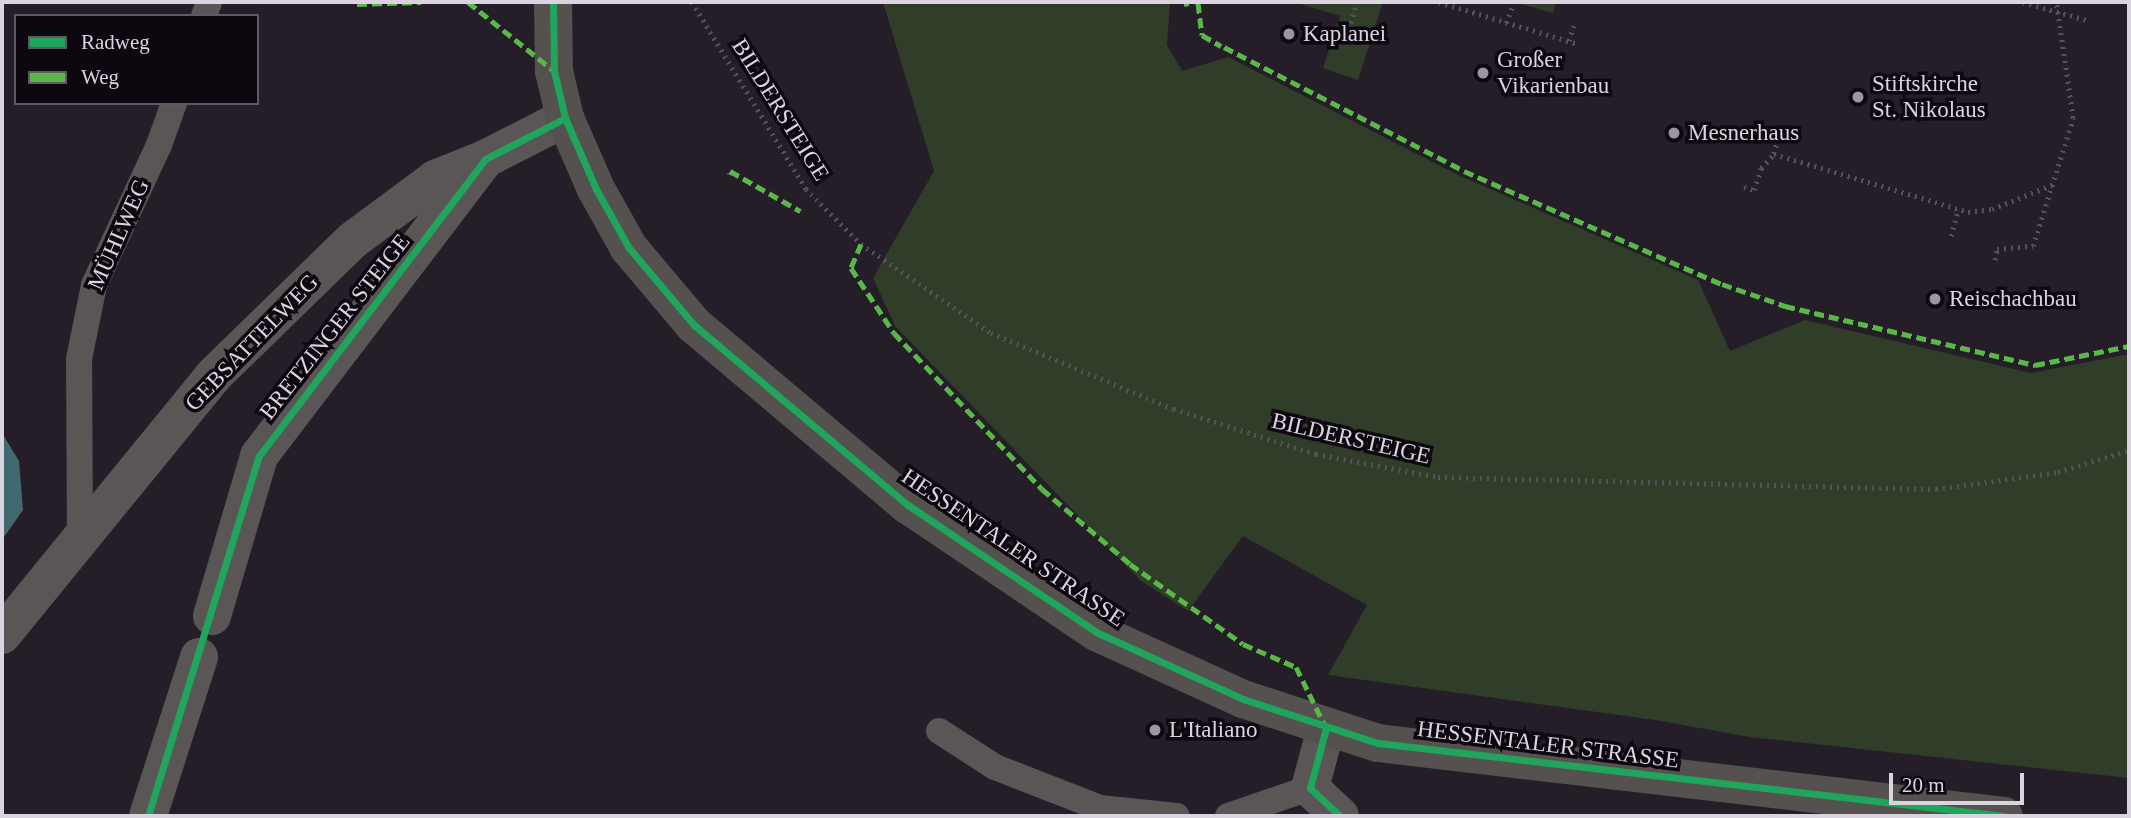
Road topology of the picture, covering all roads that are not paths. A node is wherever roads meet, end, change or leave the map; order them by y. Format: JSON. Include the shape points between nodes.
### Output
{"nodes":[{"id":1,"x":553,"y":2,"type":"edge"},
{"id":2,"x":173,"y":105,"type":"edge"},
{"id":3,"x":565,"y":118,"type":"junction"},
{"id":4,"x":485,"y":159,"type":"junction"},
{"id":5,"x":80,"y":538,"type":"junction"},
{"id":6,"x":14,"y":597,"type":"edge"},
{"id":7,"x":212,"y":616,"type":"dead end"},
{"id":8,"x":2,"y":635,"type":"edge"},
{"id":9,"x":199,"y":657,"type":"dead end"},
{"id":10,"x":1326,"y":728,"type":"junction"},
{"id":11,"x":939,"y":731,"type":"dead end"},
{"id":12,"x":1310,"y":788,"type":"junction"},
{"id":13,"x":148,"y":816,"type":"edge"},
{"id":14,"x":1177,"y":816,"type":"edge"},
{"id":15,"x":1228,"y":816,"type":"edge"},
{"id":16,"x":1340,"y":816,"type":"edge"},
{"id":17,"x":2004,"y":816,"type":"edge"}],
"edges":[{"from":1,"to":3,"type":"main road","name":"HESSENTALER STRASSE","via":[[554,71]]},
{"from":2,"to":5,"type":"lane","name":"MÜHLWEG","via":[[93,285],[79,359]]},
{"from":3,"to":4,"type":"street","name":"BRETZINGER STEIGE"},
{"from":3,"to":10,"type":"main road","name":"HESSENTALER STRASSE","via":[[596,189],[629,248],[694,325],[908,505],[1096,632],[1243,699]]},
{"from":4,"to":5,"type":"street","name":"GEBSATTELWEG","via":[[435,179],[353,240],[213,376]]},
{"from":4,"to":7,"type":"street","name":"BRETZINGER STEIGE","via":[[260,456]]},
{"from":5,"to":6,"type":"street","name":"GEBSATTELWEG"},
{"from":6,"to":8,"type":"street","name":"GEBSATTELWEG"},
{"from":9,"to":13,"type":"street"},
{"from":10,"to":12,"type":"street"},
{"from":10,"to":17,"type":"main road","name":"HESSENTALER STRASSE","via":[[1391,745]]},
{"from":11,"to":14,"type":"lane","via":[[995,767],[1100,808]]},
{"from":12,"to":15,"type":"lane"},
{"from":12,"to":16,"type":"street"}]}
